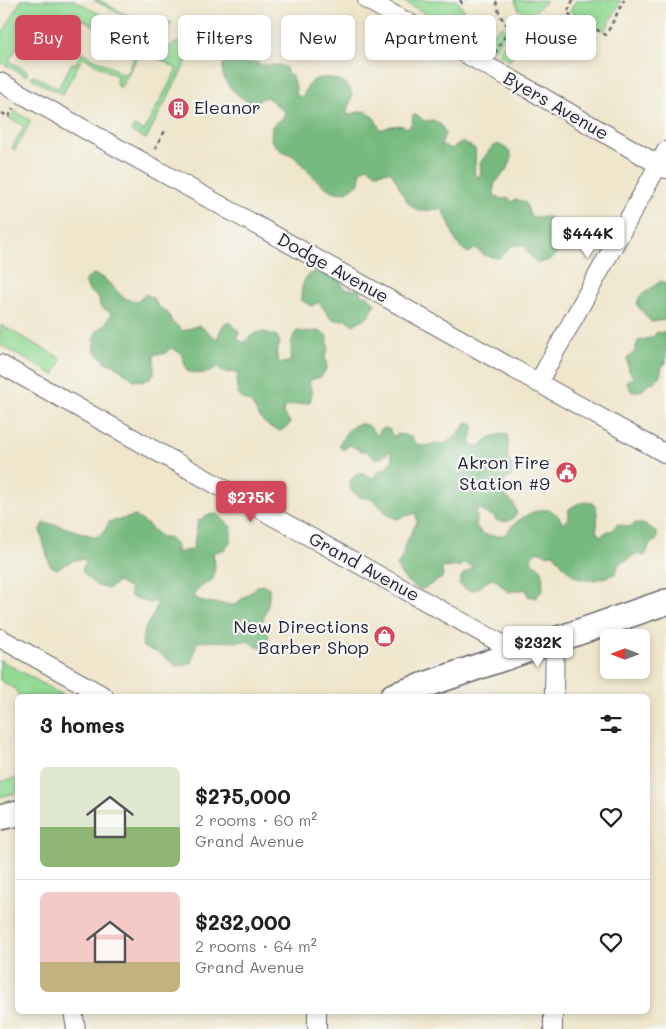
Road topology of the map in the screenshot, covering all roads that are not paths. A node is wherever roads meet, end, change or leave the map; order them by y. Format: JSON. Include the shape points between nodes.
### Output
{"nodes":[{"id":1,"x":367,"y":0,"type":"edge"},
{"id":2,"x":0,"y":82,"type":"edge"},
{"id":3,"x":663,"y":161,"type":"edge"},
{"id":4,"x":0,"y":364,"type":"edge"},
{"id":5,"x":538,"y":382,"type":"junction"},
{"id":6,"x":666,"y":454,"type":"edge"},
{"id":7,"x":666,"y":602,"type":"edge"},
{"id":8,"x":0,"y":638,"type":"edge"},
{"id":9,"x":555,"y":641,"type":"junction"},
{"id":10,"x":518,"y":653,"type":"junction"},
{"id":11,"x":100,"y":694,"type":"edge"},
{"id":12,"x":399,"y":694,"type":"edge"},
{"id":13,"x":554,"y":694,"type":"edge"},
{"id":14,"x":15,"y":814,"type":"edge"},
{"id":15,"x":0,"y":817,"type":"edge"},
{"id":16,"x":74,"y":1014,"type":"edge"},
{"id":17,"x":318,"y":1014,"type":"edge"},
{"id":18,"x":553,"y":1014,"type":"edge"},
{"id":19,"x":76,"y":1029,"type":"edge"},
{"id":20,"x":317,"y":1029,"type":"edge"},
{"id":21,"x":553,"y":1029,"type":"edge"}],
"edges":[{"from":1,"to":3,"type":"street","name":"Byers Avenue"},
{"from":2,"to":5,"type":"street","name":"Dodge Avenue"},
{"from":3,"to":5,"type":"street"},
{"from":4,"to":10,"type":"street","name":"Grand Avenue"},
{"from":5,"to":6,"type":"street","name":"Dodge Avenue"},
{"from":7,"to":9,"type":"main road"},
{"from":8,"to":11,"type":"street"},
{"from":9,"to":10,"type":"main road"},
{"from":9,"to":13,"type":"street"},
{"from":10,"to":12,"type":"main road"},
{"from":14,"to":15,"type":"main road"},
{"from":16,"to":19,"type":"street"},
{"from":17,"to":20,"type":"street"},
{"from":18,"to":21,"type":"street"}]}
